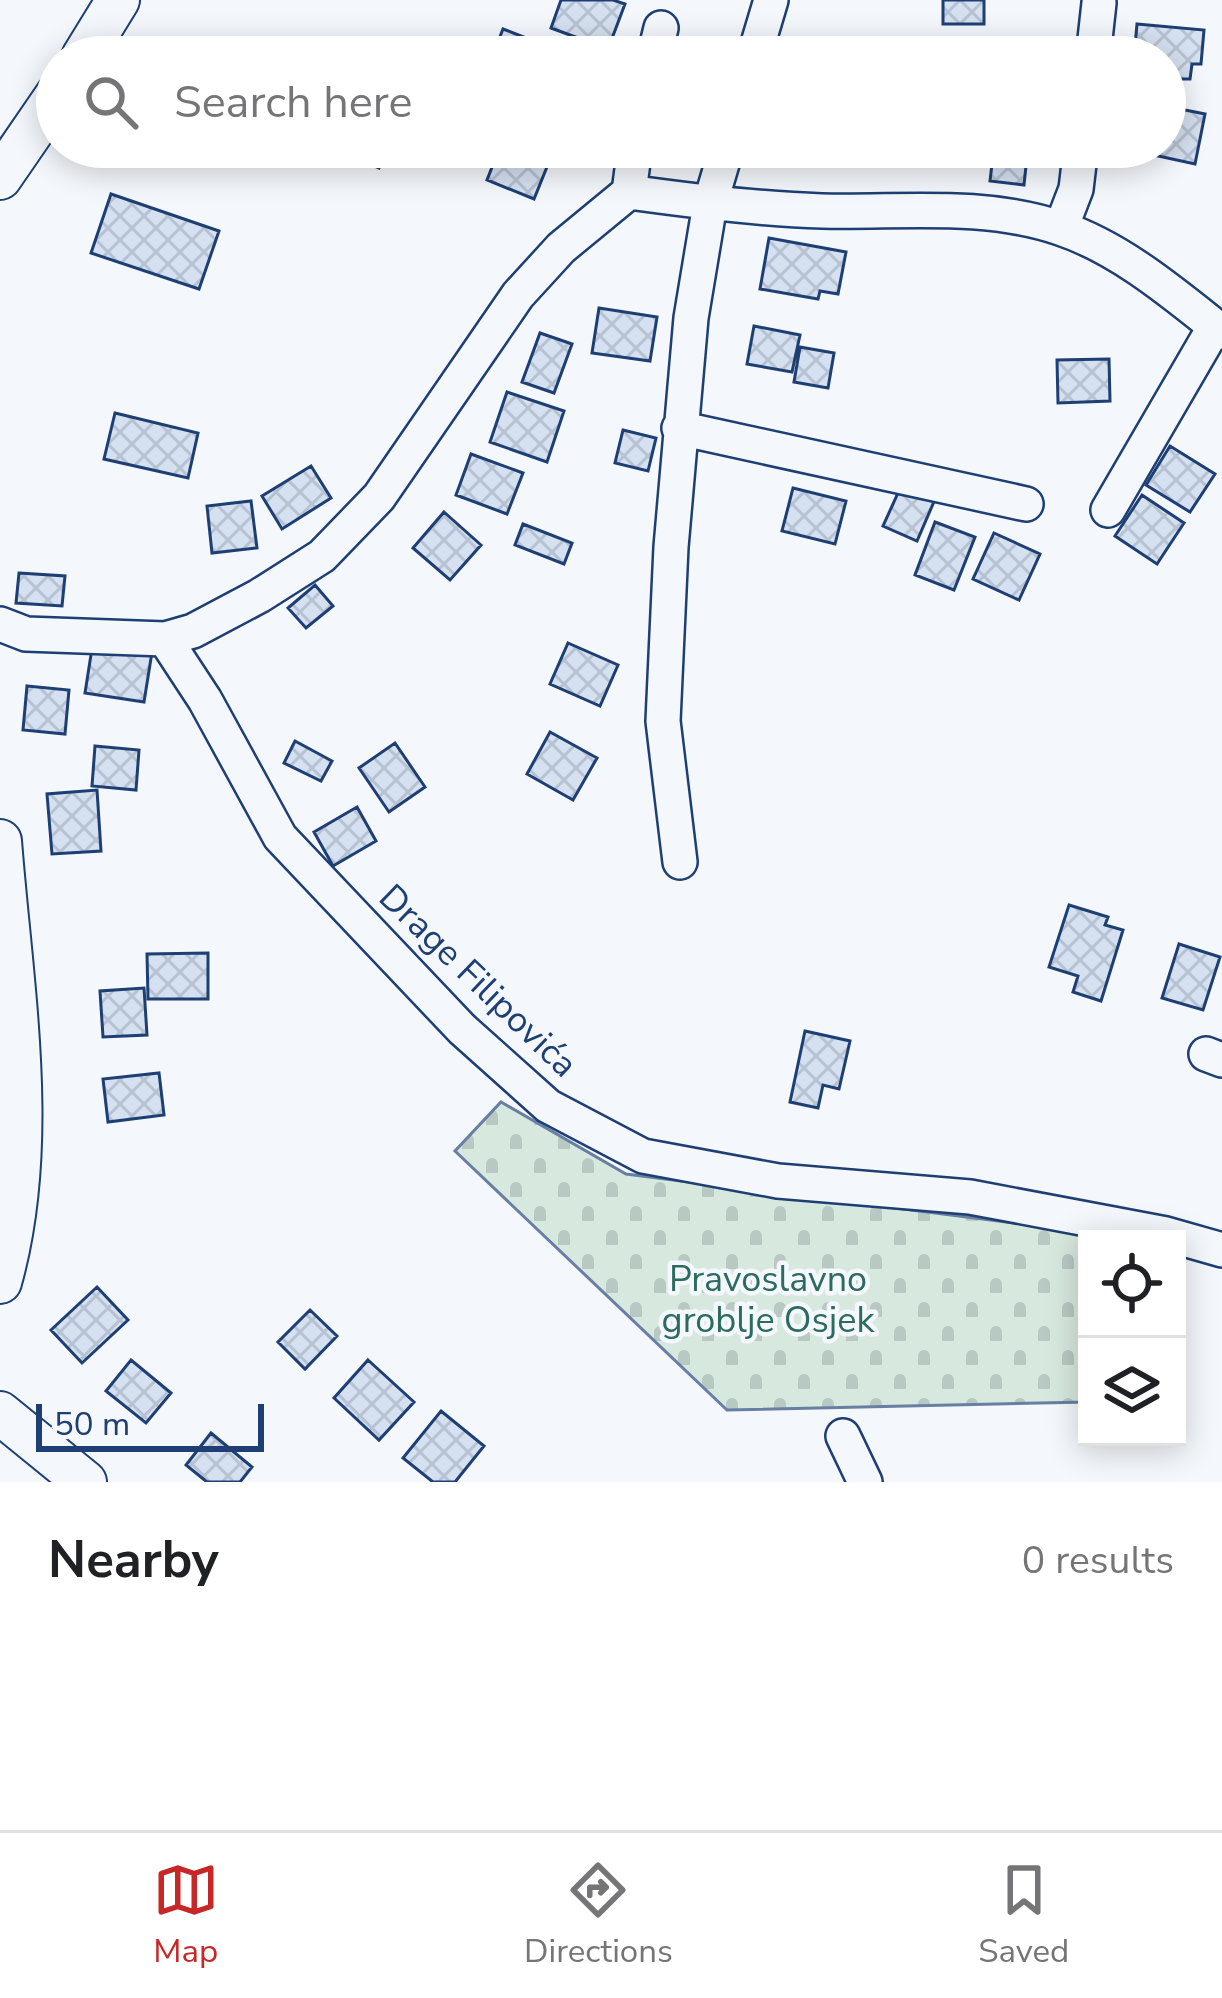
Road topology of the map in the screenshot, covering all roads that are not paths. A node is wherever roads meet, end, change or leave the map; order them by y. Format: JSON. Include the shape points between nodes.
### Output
{"nodes":[{"id":1,"x":118,"y":0,"type":"edge"},
{"id":2,"x":771,"y":0,"type":"edge"},
{"id":3,"x":1099,"y":3,"type":"dead end"},
{"id":4,"x":96,"y":36,"type":"edge"},
{"id":5,"x":760,"y":36,"type":"edge"},
{"id":6,"x":1095,"y":36,"type":"edge"},
{"id":7,"x":36,"y":126,"type":"edge"},
{"id":8,"x":632,"y":168,"type":"edge"},
{"id":9,"x":721,"y":168,"type":"edge"},
{"id":10,"x":1079,"y":168,"type":"edge"},
{"id":11,"x":0,"y":178,"type":"edge"},
{"id":12,"x":629,"y":192,"type":"junction"},
{"id":13,"x":710,"y":204,"type":"junction"},
{"id":14,"x":1061,"y":228,"type":"junction"},
{"id":15,"x":1218,"y":329,"type":"edge"},
{"id":16,"x":679,"y":428,"type":"junction"},
{"id":17,"x":1026,"y":504,"type":"dead end"},
{"id":18,"x":1108,"y":510,"type":"dead end"},
{"id":19,"x":0,"y":624,"type":"edge"},
{"id":20,"x":165,"y":639,"type":"junction"},
{"id":21,"x":0,"y":842,"type":"edge"},
{"id":22,"x":680,"y":862,"type":"dead end"},
{"id":23,"x":8,"y":1046,"type":"edge"},
{"id":24,"x":1222,"y":1250,"type":"edge"},
{"id":25,"x":0,"y":1282,"type":"edge"},
{"id":26,"x":0,"y":1413,"type":"edge"},
{"id":27,"x":843,"y":1436,"type":"dead end"},
{"id":28,"x":85,"y":1482,"type":"edge"},
{"id":29,"x":865,"y":1482,"type":"edge"}],
"edges":[{"from":1,"to":4,"type":"main road"},
{"from":2,"to":5,"type":"street"},
{"from":3,"to":6,"type":"street"},
{"from":7,"to":11,"type":"main road"},
{"from":8,"to":12,"type":"street"},
{"from":9,"to":13,"type":"street"},
{"from":10,"to":14,"type":"street"},
{"from":12,"to":13,"type":"street"},
{"from":12,"to":20,"type":"street","via":[[518,295],[380,497],[322,556],[243,605]]},
{"from":13,"to":14,"type":"street","via":[[945,209]]},
{"from":13,"to":16,"type":"street"},
{"from":14,"to":15,"type":"street","via":[[1138,268]]},
{"from":15,"to":18,"type":"street"},
{"from":16,"to":17,"type":"street"},
{"from":16,"to":22,"type":"street","via":[[663,722]]},
{"from":19,"to":20,"type":"street","via":[[26,634]]},
{"from":20,"to":24,"type":"street","name":"Drage Filipovića","via":[[280,837],[462,1029],[548,1106],[643,1156],[778,1181],[970,1197]]},
{"from":21,"to":23,"type":"main road"},
{"from":23,"to":25,"type":"main road","via":[[19,1136]]},
{"from":26,"to":28,"type":"main road"},
{"from":27,"to":29,"type":"street"}]}
